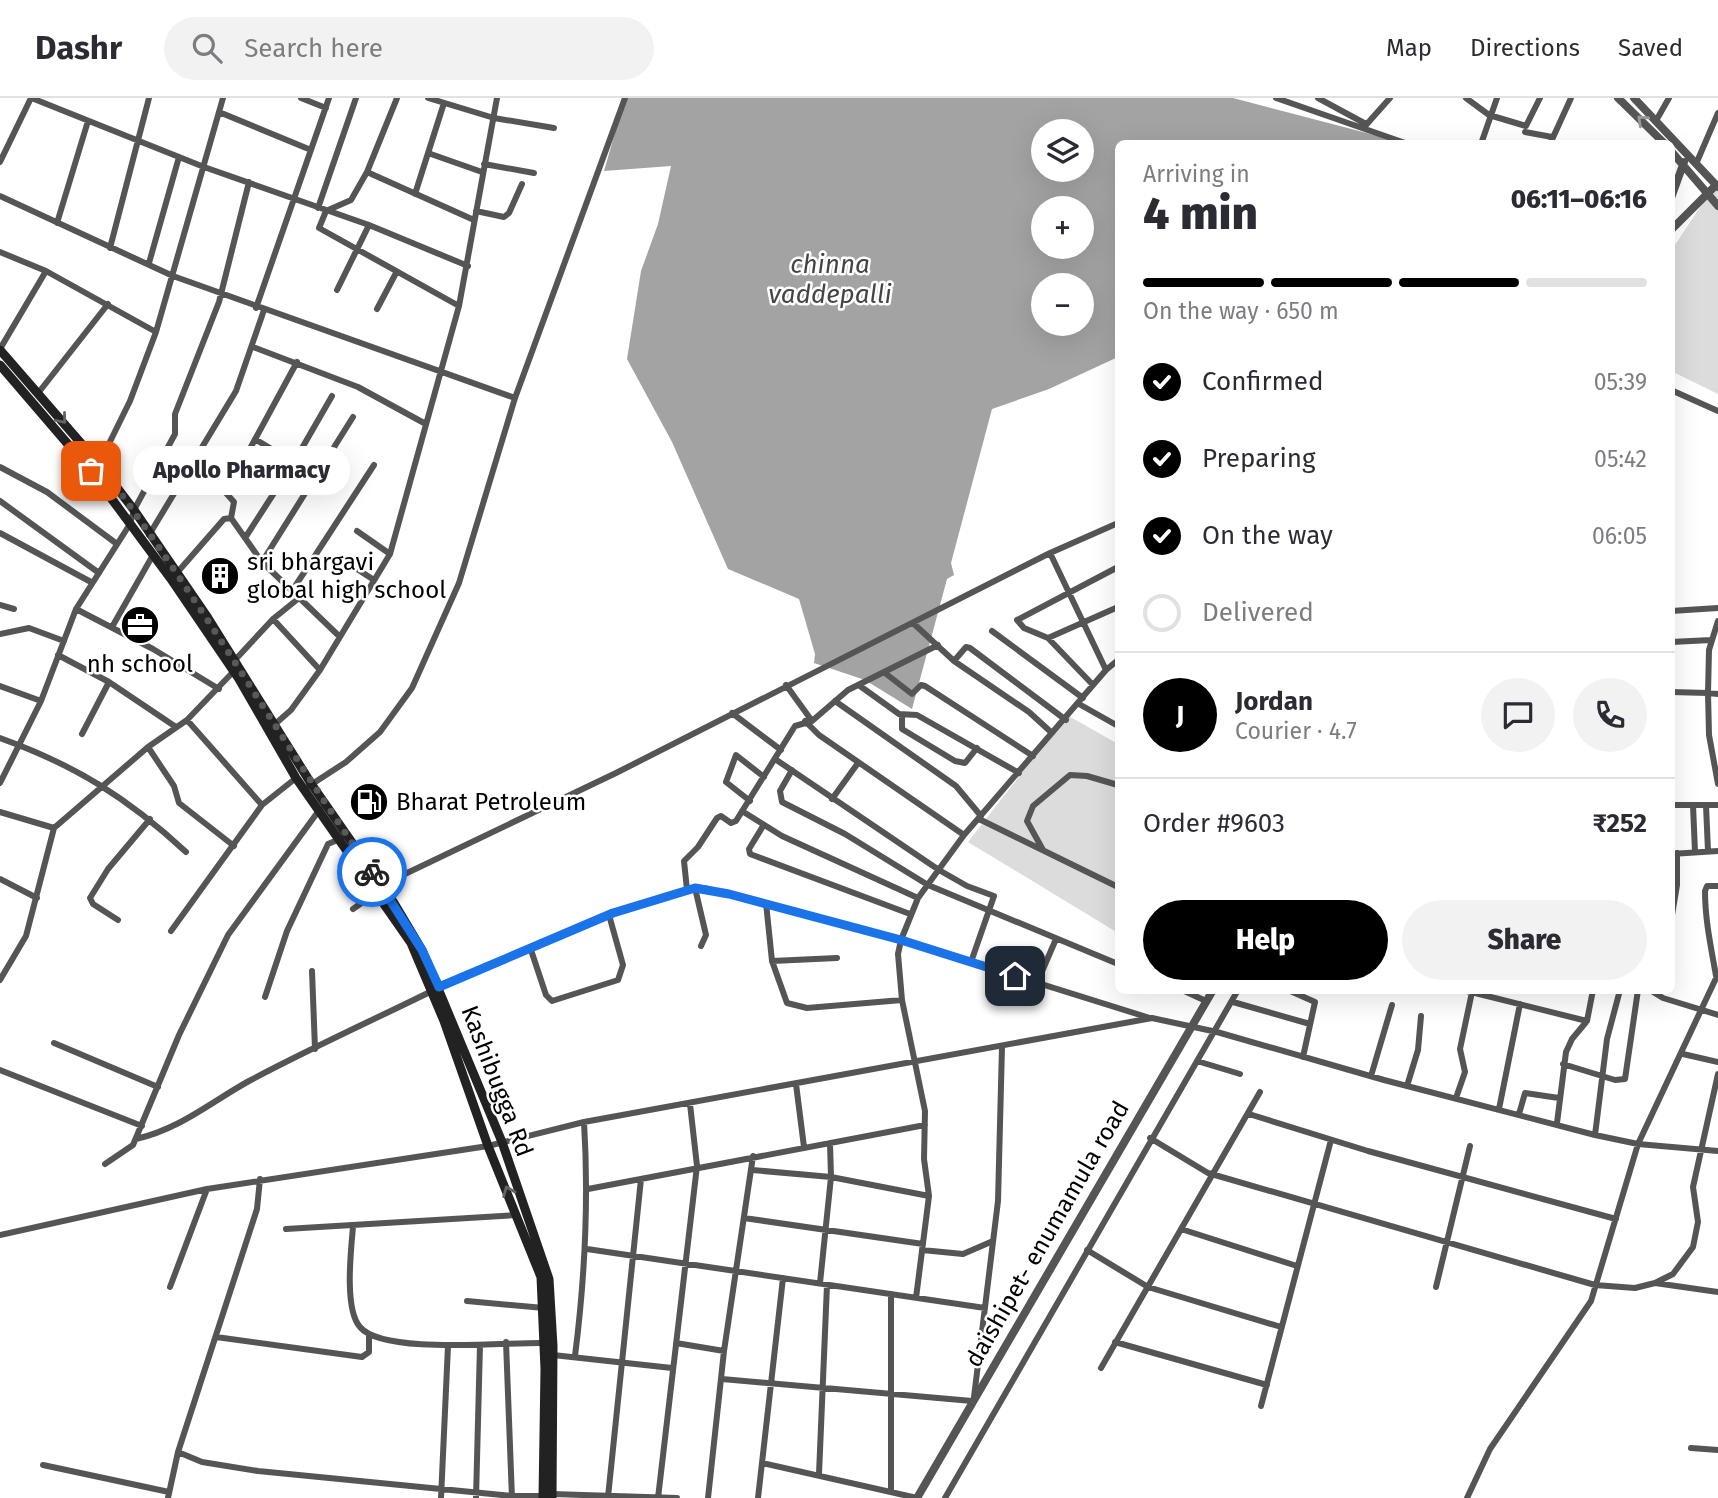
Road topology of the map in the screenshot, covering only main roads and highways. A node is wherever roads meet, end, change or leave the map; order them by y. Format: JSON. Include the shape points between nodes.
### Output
{"nodes":[{"id":1,"x":0,"y":349,"type":"edge"},
{"id":2,"x":0,"y":365,"type":"edge"},
{"id":3,"x":174,"y":576,"type":"junction"},
{"id":4,"x":272,"y":727,"type":"junction"},
{"id":5,"x":308,"y":787,"type":"junction"},
{"id":6,"x":435,"y":989,"type":"junction"},
{"id":7,"x":522,"y":1215,"type":"junction"},
{"id":8,"x":548,"y":1496,"type":"edge"}],
"edges":[{"from":1,"to":3,"type":"main road","name":"Kashibugga Rd","one_way":true,"via":[[99,464]]},
{"from":2,"to":3,"type":"main road","name":"Kashibugga Rd"},
{"from":3,"to":4,"type":"main road","name":"Kashibugga Rd"},
{"from":4,"to":5,"type":"main road","name":"Kashibugga Rd"},
{"from":4,"to":5,"type":"main road","name":"Kashibugga Rd","via":[[296,778]]},
{"from":5,"to":6,"type":"main road","name":"Kashibugga Rd","via":[[422,950]]},
{"from":7,"to":6,"type":"main road","name":"Kashibugga Rd","one_way":true,"via":[[488,1146]]},
{"from":6,"to":7,"type":"main road","name":"Kashibugga Rd","via":[[502,1142]]},
{"from":7,"to":8,"type":"main road","name":"Kashibugga Rd","via":[[541,1277],[544,1308]]},
{"from":7,"to":8,"type":"main road","name":"Kashibugga Rd","via":[[552,1291]]}]}
